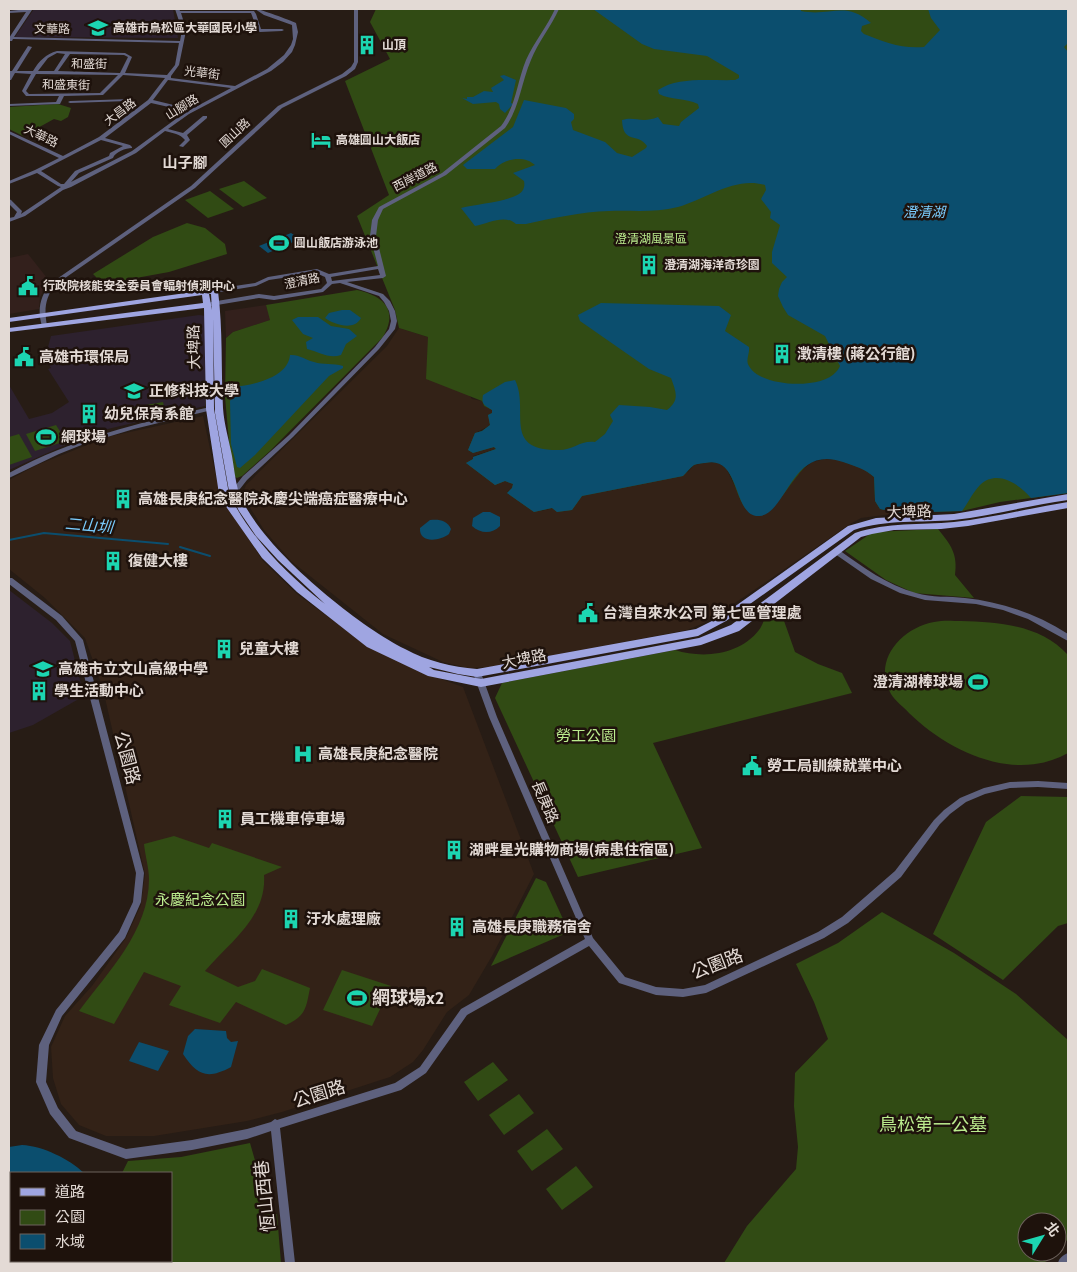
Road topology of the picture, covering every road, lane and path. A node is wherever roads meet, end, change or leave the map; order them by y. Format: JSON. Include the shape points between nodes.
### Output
{"nodes":[{"id":1,"x":30,"y":9,"type":"edge"},
{"id":2,"x":257,"y":9,"type":"edge"},
{"id":3,"x":356,"y":9,"type":"edge"},
{"id":4,"x":557,"y":9,"type":"edge"},
{"id":5,"x":177,"y":10,"type":"edge"},
{"id":6,"x":9,"y":12,"type":"edge"},
{"id":7,"x":9,"y":30,"type":"edge"},
{"id":8,"x":16,"y":30,"type":"junction"},
{"id":9,"x":184,"y":30,"type":"junction"},
{"id":10,"x":282,"y":30,"type":"dead end"},
{"id":11,"x":260,"y":31,"type":"junction"},
{"id":12,"x":10,"y":39,"type":"edge"},
{"id":13,"x":39,"y":40,"type":"dead end"},
{"id":14,"x":182,"y":42,"type":"junction"},
{"id":15,"x":30,"y":48,"type":"dead end"},
{"id":16,"x":68,"y":53,"type":"junction"},
{"id":17,"x":11,"y":72,"type":"edge"},
{"id":18,"x":35,"y":73,"type":"junction"},
{"id":19,"x":56,"y":73,"type":"junction"},
{"id":20,"x":122,"y":74,"type":"junction"},
{"id":21,"x":169,"y":78,"type":"junction"},
{"id":22,"x":9,"y":79,"type":"edge"},
{"id":23,"x":234,"y":87,"type":"junction"},
{"id":24,"x":62,"y":95,"type":"junction"},
{"id":25,"x":95,"y":96,"type":"junction"},
{"id":26,"x":128,"y":100,"type":"dead end"},
{"id":27,"x":150,"y":101,"type":"junction"},
{"id":28,"x":70,"y":102,"type":"dead end"},
{"id":29,"x":92,"y":104,"type":"junction"},
{"id":30,"x":9,"y":105,"type":"edge"},
{"id":31,"x":187,"y":113,"type":"junction"},
{"id":32,"x":205,"y":116,"type":"junction"},
{"id":33,"x":212,"y":118,"type":"dead end"},
{"id":34,"x":165,"y":130,"type":"junction"},
{"id":35,"x":9,"y":132,"type":"edge"},
{"id":36,"x":184,"y":135,"type":"junction"},
{"id":37,"x":101,"y":138,"type":"junction"},
{"id":38,"x":128,"y":146,"type":"junction"},
{"id":39,"x":181,"y":146,"type":"dead end"},
{"id":40,"x":138,"y":149,"type":"junction"},
{"id":41,"x":64,"y":158,"type":"junction"},
{"id":42,"x":37,"y":171,"type":"junction"},
{"id":43,"x":9,"y":176,"type":"edge"},
{"id":44,"x":17,"y":180,"type":"junction"},
{"id":45,"x":9,"y":183,"type":"edge"},
{"id":46,"x":67,"y":186,"type":"junction"},
{"id":47,"x":9,"y":201,"type":"edge"},
{"id":48,"x":23,"y":215,"type":"junction"},
{"id":49,"x":16,"y":217,"type":"junction"},
{"id":50,"x":9,"y":220,"type":"edge"},
{"id":51,"x":9,"y":225,"type":"edge"},
{"id":52,"x":380,"y":268,"type":"junction"},
{"id":53,"x":328,"y":276,"type":"junction"},
{"id":54,"x":338,"y":282,"type":"junction"},
{"id":55,"x":330,"y":283,"type":"junction"},
{"id":56,"x":214,"y":291,"type":"junction"},
{"id":57,"x":205,"y":292,"type":"junction"},
{"id":58,"x":212,"y":304,"type":"junction"},
{"id":59,"x":42,"y":314,"type":"junction"},
{"id":60,"x":9,"y":320,"type":"edge"},
{"id":61,"x":44,"y":325,"type":"junction"},
{"id":62,"x":9,"y":330,"type":"edge"},
{"id":63,"x":210,"y":409,"type":"junction"},
{"id":64,"x":9,"y":476,"type":"edge"},
{"id":65,"x":234,"y":492,"type":"junction"},
{"id":66,"x":1068,"y":497,"type":"edge"},
{"id":67,"x":1068,"y":505,"type":"edge"},
{"id":68,"x":837,"y":552,"type":"junction"},
{"id":69,"x":9,"y":580,"type":"edge"},
{"id":70,"x":1068,"y":638,"type":"edge"},
{"id":71,"x":477,"y":672,"type":"junction"},
{"id":72,"x":481,"y":683,"type":"junction"},
{"id":73,"x":1068,"y":786,"type":"edge"},
{"id":74,"x":590,"y":940,"type":"junction"},
{"id":75,"x":275,"y":1124,"type":"junction"},
{"id":76,"x":1068,"y":1258,"type":"edge"},
{"id":77,"x":290,"y":1263,"type":"edge"},
{"id":78,"x":1063,"y":1263,"type":"edge"}],
"edges":[{"from":1,"to":6,"type":"street"},
{"from":1,"to":8,"type":"street"},
{"from":2,"to":23,"type":"street","name":"山腳路","via":[[294,24],[297,35],[291,50],[279,62]]},
{"from":3,"to":59,"type":"street","name":"圓山路","via":[[356,62],[353,68],[285,103],[193,187],[53,284],[43,297]]},
{"from":4,"to":52,"type":"street","name":"西岸道路","via":[[534,48],[511,118],[444,174],[381,208],[375,220],[374,236]]},
{"from":5,"to":9,"type":"street","name":"大昌路"},
{"from":5,"to":11,"type":"street","via":[[252,12]]},
{"from":7,"to":8,"type":"street"},
{"from":8,"to":12,"type":"street"},
{"from":9,"to":11,"type":"street"},
{"from":9,"to":14,"type":"street","name":"大昌路"},
{"from":10,"to":11,"type":"street"},
{"from":12,"to":13,"type":"street"},
{"from":12,"to":14,"type":"street","name":"文華路"},
{"from":14,"to":21,"type":"street","name":"大昌路","via":[[177,65]]},
{"from":15,"to":17,"type":"street"},
{"from":16,"to":18,"type":"street","via":[[51,53]]},
{"from":16,"to":19,"type":"street"},
{"from":16,"to":20,"type":"street","via":[[125,54],[130,56]]},
{"from":17,"to":18,"type":"street","name":"和盛街"},
{"from":17,"to":22,"type":"street"},
{"from":18,"to":19,"type":"street","name":"和盛街"},
{"from":18,"to":24,"type":"street","name":"和盛東街","via":[[24,91],[28,95]]},
{"from":19,"to":20,"type":"street","name":"和盛街"},
{"from":20,"to":21,"type":"street","name":"和盛街"},
{"from":20,"to":25,"type":"street","name":"和盛東街","via":[[105,92]]},
{"from":21,"to":23,"type":"street","name":"光華街"},
{"from":21,"to":27,"type":"street","name":"大昌路"},
{"from":23,"to":31,"type":"street","name":"山腳路"},
{"from":24,"to":25,"type":"street","name":"和盛東街"},
{"from":24,"to":30,"type":"street","via":[[58,103]]},
{"from":25,"to":29,"type":"street"},
{"from":26,"to":29,"type":"street"},
{"from":27,"to":31,"type":"street","via":[[184,109]]},
{"from":27,"to":37,"type":"street","name":"大昌路"},
{"from":28,"to":29,"type":"street"},
{"from":31,"to":32,"type":"street"},
{"from":31,"to":34,"type":"street","name":"山腳路"},
{"from":32,"to":33,"type":"street"},
{"from":32,"to":36,"type":"street"},
{"from":34,"to":36,"type":"street"},
{"from":34,"to":40,"type":"street","name":"山腳路"},
{"from":35,"to":41,"type":"street","name":"大華路"},
{"from":36,"to":39,"type":"street","via":[[188,140]]},
{"from":37,"to":38,"type":"street"},
{"from":37,"to":41,"type":"street","name":"大昌路"},
{"from":38,"to":40,"type":"street"},
{"from":38,"to":46,"type":"street","via":[[77,172]]},
{"from":40,"to":46,"type":"street","name":"山腳路"},
{"from":41,"to":42,"type":"street","name":"大昌路"},
{"from":42,"to":44,"type":"street","name":"大昌路"},
{"from":42,"to":46,"type":"street"},
{"from":43,"to":44,"type":"street"},
{"from":44,"to":45,"type":"street","name":"大昌路"},
{"from":46,"to":48,"type":"street","name":"山腳路"},
{"from":47,"to":49,"type":"street","via":[[20,212]]},
{"from":48,"to":49,"type":"street","name":"山腳路"},
{"from":48,"to":51,"type":"street","name":"山腳路"},
{"from":49,"to":50,"type":"street","name":"山腳路"},
{"from":52,"to":53,"type":"street"},
{"from":52,"to":54,"type":"street","name":"西岸道路","via":[[382,276]]},
{"from":53,"to":55,"type":"street","name":"澄清路"},
{"from":53,"to":56,"type":"street","name":"澄清路","via":[[317,272]]},
{"from":54,"to":55,"type":"street"},
{"from":54,"to":65,"type":"street","via":[[381,295],[392,311],[392,329]]},
{"from":55,"to":58,"type":"street","name":"澄清路","via":[[324,290]]},
{"from":56,"to":57,"type":"main road","name":"澄清路"},
{"from":56,"to":58,"type":"main road","name":"大埤路"},
{"from":57,"to":58,"type":"main road","name":"大埤路"},
{"from":57,"to":59,"type":"main road","name":"澄清路"},
{"from":58,"to":61,"type":"main road","name":"澄清路"},
{"from":58,"to":63,"type":"main road","name":"大埤路"},
{"from":58,"to":65,"type":"main road","name":"大埤路","via":[[219,410]]},
{"from":59,"to":60,"type":"main road","name":"澄清路"},
{"from":59,"to":61,"type":"street","name":"圓山路"},
{"from":61,"to":62,"type":"main road","name":"澄清路"},
{"from":63,"to":64,"type":"street","via":[[103,434],[55,452]]},
{"from":63,"to":72,"type":"main road","name":"大埤路","via":[[224,494],[265,556],[300,590],[371,644],[432,672]]},
{"from":65,"to":71,"type":"main road","name":"大埤路","via":[[243,511],[277,555],[328,602],[400,652],[438,666]]},
{"from":66,"to":71,"type":"main road","name":"大埤路","via":[[956,516],[864,522],[724,619],[698,632]]},
{"from":67,"to":68,"type":"main road","name":"大埤路","via":[[952,525],[890,526],[858,535]]},
{"from":68,"to":70,"type":"street","via":[[888,585],[914,596],[993,605],[1024,614]]},
{"from":68,"to":72,"type":"main road","name":"大埤路","via":[[735,628],[701,640]]},
{"from":69,"to":75,"type":"street","name":"公園路","via":[[58,618],[79,640],[140,873],[137,902],[122,935],[59,1013],[44,1045],[41,1082],[54,1111],[73,1135],[126,1154],[247,1134]]},
{"from":71,"to":72,"type":"street","name":"長庚路"},
{"from":72,"to":74,"type":"street","name":"長庚路"},
{"from":73,"to":74,"type":"street","name":"公園路","via":[[1010,785],[984,790],[963,800],[937,822],[898,874],[845,920],[821,935],[706,989],[682,993],[656,992],[622,980]]},
{"from":74,"to":75,"type":"street","name":"公園路","via":[[464,1012],[423,1070],[398,1088]]},
{"from":75,"to":77,"type":"street","name":"恆山西巷"},
{"from":76,"to":78,"type":"street"}]}
